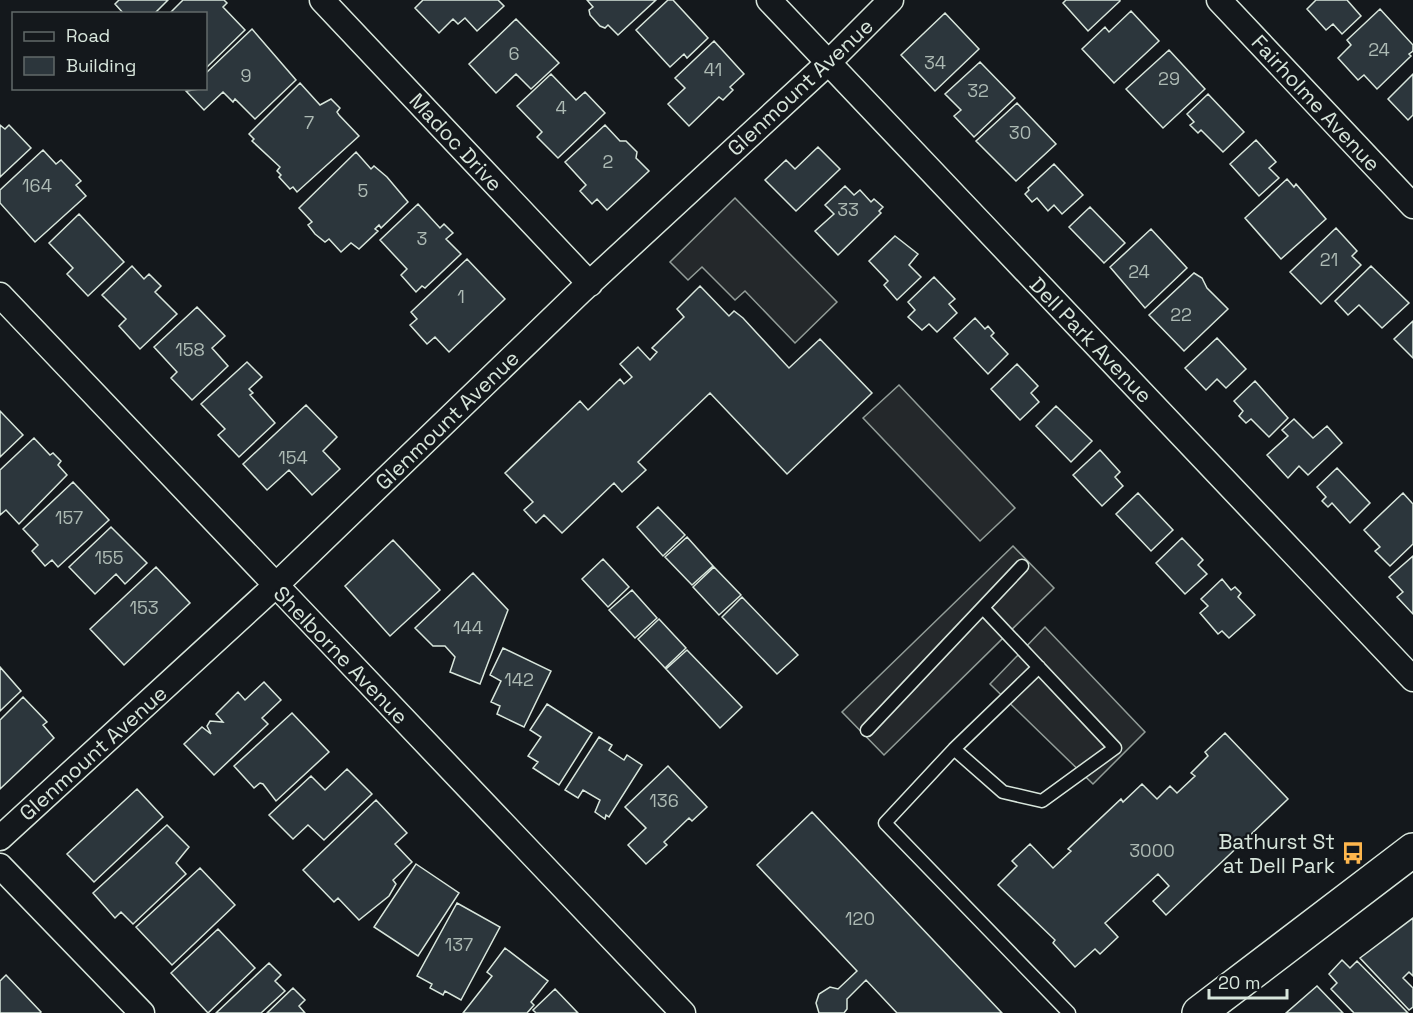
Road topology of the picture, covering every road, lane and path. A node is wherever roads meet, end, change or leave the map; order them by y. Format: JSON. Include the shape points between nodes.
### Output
{"nodes":[{"id":1,"x":322,"y":0,"type":"edge"},
{"id":2,"x":769,"y":0,"type":"edge"},
{"id":3,"x":891,"y":0,"type":"edge"},
{"id":4,"x":1219,"y":0,"type":"edge"},
{"id":5,"x":828,"y":63,"type":"junction"},
{"id":6,"x":1413,"y":206,"type":"edge"},
{"id":7,"x":590,"y":284,"type":"junction"},
{"id":8,"x":0,"y":296,"type":"edge"},
{"id":9,"x":1022,"y":566,"type":"dead end"},
{"id":10,"x":275,"y":586,"type":"junction"},
{"id":11,"x":983,"y":608,"type":"junction"},
{"id":12,"x":1039,"y":667,"type":"junction"},
{"id":13,"x":1413,"y":679,"type":"edge"},
{"id":14,"x":867,"y":730,"type":"dead end"},
{"id":15,"x":954,"y":749,"type":"junction"},
{"id":16,"x":0,"y":838,"type":"edge"},
{"id":17,"x":1413,"y":850,"type":"edge"},
{"id":18,"x":0,"y":866,"type":"edge"},
{"id":19,"x":1208,"y":1010,"type":"edge"},
{"id":20,"x":142,"y":1013,"type":"edge"},
{"id":21,"x":683,"y":1013,"type":"edge"},
{"id":22,"x":1069,"y":1013,"type":"edge"}],
"edges":[{"from":1,"to":7,"type":"street","name":"Madoc Drive"},
{"from":2,"to":5,"type":"street","name":"Dell Park Avenue"},
{"from":3,"to":5,"type":"street","name":"Glenmount Avenue"},
{"from":4,"to":6,"type":"street","name":"Fairholme Avenue"},
{"from":5,"to":7,"type":"street","name":"Glenmount Avenue"},
{"from":5,"to":13,"type":"street","name":"Dell Park Avenue"},
{"from":7,"to":10,"type":"street","name":"Glenmount Avenue"},
{"from":8,"to":10,"type":"street","name":"Shelborne Avenue"},
{"from":9,"to":11,"type":"lane"},
{"from":10,"to":16,"type":"street","name":"Glenmount Avenue"},
{"from":10,"to":21,"type":"street","name":"Shelborne Avenue"},
{"from":11,"to":12,"type":"lane"},
{"from":11,"to":14,"type":"lane"},
{"from":12,"to":15,"type":"lane"},
{"from":12,"to":15,"type":"lane","via":[[1115,748],[1041,801],[1003,792]]},
{"from":15,"to":22,"type":"lane","via":[[885,823]]},
{"from":17,"to":19,"type":"main road"},
{"from":18,"to":20,"type":"street"}]}
